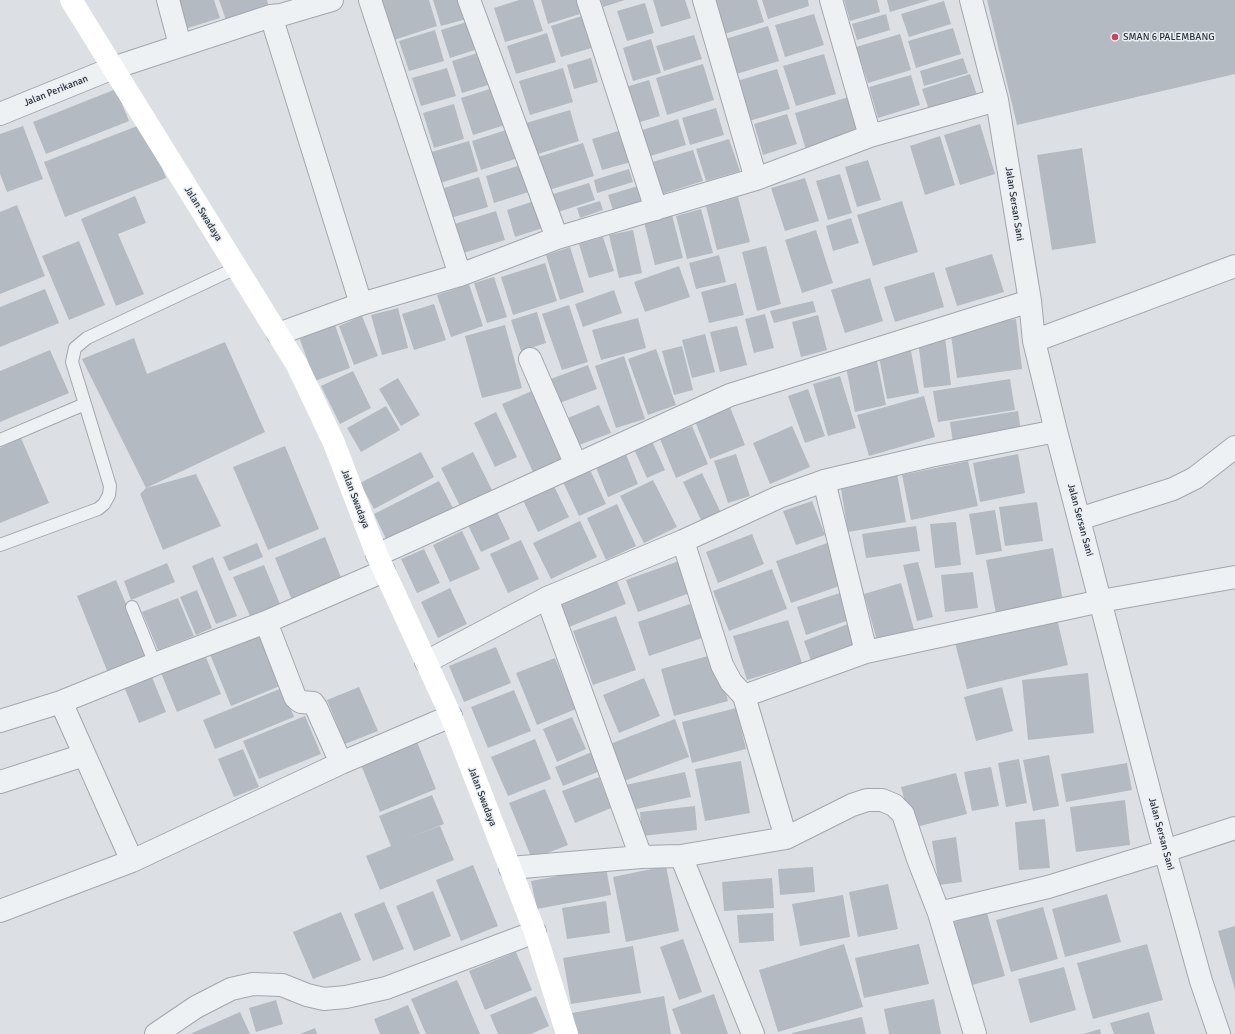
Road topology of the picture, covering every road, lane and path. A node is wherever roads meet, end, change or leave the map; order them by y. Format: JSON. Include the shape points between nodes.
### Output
{"nodes":[{"id":1,"x":71,"y":0,"type":"edge"},
{"id":2,"x":168,"y":0,"type":"edge"},
{"id":3,"x":332,"y":0,"type":"edge"},
{"id":4,"x":370,"y":0,"type":"edge"},
{"id":5,"x":469,"y":0,"type":"edge"},
{"id":6,"x":588,"y":0,"type":"edge"},
{"id":7,"x":704,"y":0,"type":"edge"},
{"id":8,"x":831,"y":0,"type":"edge"},
{"id":9,"x":971,"y":0,"type":"edge"},
{"id":10,"x":276,"y":10,"type":"edge"},
{"id":11,"x":180,"y":45,"type":"junction"},
{"id":12,"x":113,"y":68,"type":"junction"},
{"id":13,"x":997,"y":100,"type":"junction"},
{"id":14,"x":0,"y":114,"type":"edge"},
{"id":15,"x":870,"y":136,"type":"junction"},
{"id":16,"x":756,"y":179,"type":"junction"},
{"id":17,"x":656,"y":208,"type":"junction"},
{"id":18,"x":557,"y":238,"type":"junction"},
{"id":19,"x":1235,"y":266,"type":"edge"},
{"id":20,"x":236,"y":268,"type":"junction"},
{"id":21,"x":460,"y":275,"type":"junction"},
{"id":22,"x":1030,"y":301,"type":"junction"},
{"id":23,"x":361,"y":304,"type":"junction"},
{"id":24,"x":278,"y":334,"type":"junction"},
{"id":25,"x":1034,"y":341,"type":"junction"},
{"id":26,"x":530,"y":359,"type":"dead end"},
{"id":27,"x":85,"y":404,"type":"junction"},
{"id":28,"x":1056,"y":431,"type":"junction"},
{"id":29,"x":0,"y":440,"type":"edge"},
{"id":30,"x":1235,"y":448,"type":"edge"},
{"id":31,"x":576,"y":465,"type":"junction"},
{"id":32,"x":824,"y":481,"type":"junction"},
{"id":33,"x":1079,"y":519,"type":"junction"},
{"id":34,"x":683,"y":541,"type":"junction"},
{"id":35,"x":0,"y":545,"type":"edge"},
{"id":36,"x":381,"y":563,"type":"junction"},
{"id":37,"x":1235,"y":577,"type":"edge"},
{"id":38,"x":547,"y":598,"type":"junction"},
{"id":39,"x":1101,"y":601,"type":"junction"},
{"id":40,"x":132,"y":607,"type":"dead end"},
{"id":41,"x":266,"y":622,"type":"junction"},
{"id":42,"x":866,"y":652,"type":"junction"},
{"id":43,"x":426,"y":662,"type":"junction"},
{"id":44,"x":156,"y":664,"type":"junction"},
{"id":45,"x":744,"y":696,"type":"junction"},
{"id":46,"x":61,"y":702,"type":"junction"},
{"id":47,"x":451,"y":716,"type":"junction"},
{"id":48,"x":0,"y":721,"type":"edge"},
{"id":49,"x":84,"y":754,"type":"junction"},
{"id":50,"x":340,"y":763,"type":"junction"},
{"id":51,"x":0,"y":782,"type":"edge"},
{"id":52,"x":1235,"y":828,"type":"edge"},
{"id":53,"x":786,"y":838,"type":"junction"},
{"id":54,"x":1165,"y":851,"type":"junction"},
{"id":55,"x":681,"y":856,"type":"junction"},
{"id":56,"x":641,"y":857,"type":"junction"},
{"id":57,"x":132,"y":861,"type":"junction"},
{"id":58,"x":510,"y":868,"type":"junction"},
{"id":59,"x":0,"y":912,"type":"edge"},
{"id":60,"x":940,"y":913,"type":"junction"},
{"id":61,"x":535,"y":932,"type":"junction"},
{"id":62,"x":156,"y":1034,"type":"edge"},
{"id":63,"x":567,"y":1034,"type":"edge"},
{"id":64,"x":753,"y":1034,"type":"edge"},
{"id":65,"x":975,"y":1034,"type":"edge"},
{"id":66,"x":1219,"y":1034,"type":"edge"}],
"edges":[{"from":1,"to":12,"type":"street","name":"Jalan Swadaya"},
{"from":2,"to":11,"type":"street"},
{"from":3,"to":10,"type":"street","name":"Jalan Perikanan"},
{"from":4,"to":21,"type":"street"},
{"from":5,"to":18,"type":"street"},
{"from":6,"to":17,"type":"street"},
{"from":7,"to":16,"type":"street"},
{"from":8,"to":15,"type":"street"},
{"from":9,"to":13,"type":"street","name":"Jalan Sersan Sani"},
{"from":10,"to":11,"type":"street","name":"Jalan Perikanan"},
{"from":10,"to":23,"type":"street"},
{"from":11,"to":12,"type":"street","name":"Jalan Perikanan"},
{"from":12,"to":14,"type":"street","name":"Jalan Perikanan"},
{"from":12,"to":20,"type":"street","name":"Jalan Swadaya"},
{"from":13,"to":15,"type":"street"},
{"from":13,"to":22,"type":"street","name":"Jalan Sersan Sani"},
{"from":15,"to":16,"type":"street"},
{"from":16,"to":17,"type":"street"},
{"from":17,"to":18,"type":"street"},
{"from":18,"to":21,"type":"street"},
{"from":19,"to":25,"type":"street"},
{"from":20,"to":24,"type":"street","name":"Jalan Swadaya"},
{"from":20,"to":27,"type":"lane","via":[[87,338],[75,348],[72,362]]},
{"from":21,"to":23,"type":"street"},
{"from":22,"to":25,"type":"street","name":"Jalan Sersan Sani"},
{"from":22,"to":31,"type":"street","via":[[730,395]]},
{"from":23,"to":24,"type":"street"},
{"from":24,"to":36,"type":"street","name":"Jalan Swadaya","via":[[297,365],[334,444]]},
{"from":25,"to":28,"type":"street","name":"Jalan Sersan Sani"},
{"from":26,"to":31,"type":"street"},
{"from":27,"to":29,"type":"lane"},
{"from":27,"to":35,"type":"lane","via":[[110,486],[104,504],[98,509]]},
{"from":28,"to":32,"type":"street","via":[[930,456]]},
{"from":28,"to":33,"type":"street","name":"Jalan Sersan Sani"},
{"from":30,"to":33,"type":"street","via":[[1195,478],[1173,489]]},
{"from":31,"to":36,"type":"street"},
{"from":32,"to":34,"type":"street"},
{"from":32,"to":42,"type":"street"},
{"from":33,"to":39,"type":"street","name":"Jalan Sersan Sani"},
{"from":34,"to":38,"type":"street"},
{"from":34,"to":45,"type":"street","via":[[722,665],[731,682]]},
{"from":36,"to":41,"type":"street"},
{"from":36,"to":43,"type":"street","name":"Jalan Swadaya"},
{"from":37,"to":39,"type":"street"},
{"from":38,"to":43,"type":"street"},
{"from":38,"to":56,"type":"street"},
{"from":39,"to":42,"type":"street"},
{"from":39,"to":54,"type":"street","name":"Jalan Sersan Sani"},
{"from":40,"to":44,"type":"lane"},
{"from":41,"to":44,"type":"street"},
{"from":41,"to":50,"type":"street","via":[[295,698],[313,703],[316,707]]},
{"from":42,"to":45,"type":"street"},
{"from":43,"to":47,"type":"street","name":"Jalan Swadaya"},
{"from":44,"to":46,"type":"street"},
{"from":45,"to":53,"type":"street"},
{"from":46,"to":48,"type":"street"},
{"from":46,"to":49,"type":"street"},
{"from":47,"to":50,"type":"street"},
{"from":47,"to":58,"type":"street","name":"Jalan Swadaya"},
{"from":49,"to":51,"type":"street"},
{"from":49,"to":57,"type":"street"},
{"from":50,"to":57,"type":"street"},
{"from":52,"to":54,"type":"street"},
{"from":53,"to":55,"type":"street"},
{"from":53,"to":60,"type":"street","via":[[867,800],[882,800],[894,805],[903,814]]},
{"from":54,"to":60,"type":"street","via":[[1048,887]]},
{"from":54,"to":66,"type":"street","name":"Jalan Sersan Sani","via":[[1201,981]]},
{"from":55,"to":56,"type":"street"},
{"from":55,"to":64,"type":"street"},
{"from":56,"to":58,"type":"street"},
{"from":57,"to":59,"type":"street"},
{"from":58,"to":61,"type":"street","name":"Jalan Swadaya"},
{"from":60,"to":65,"type":"street"},
{"from":61,"to":62,"type":"street","via":[[386,988],[346,997],[324,999],[282,985],[253,984],[238,988],[196,1007]]},
{"from":61,"to":63,"type":"street","name":"Jalan Swadaya"}]}
